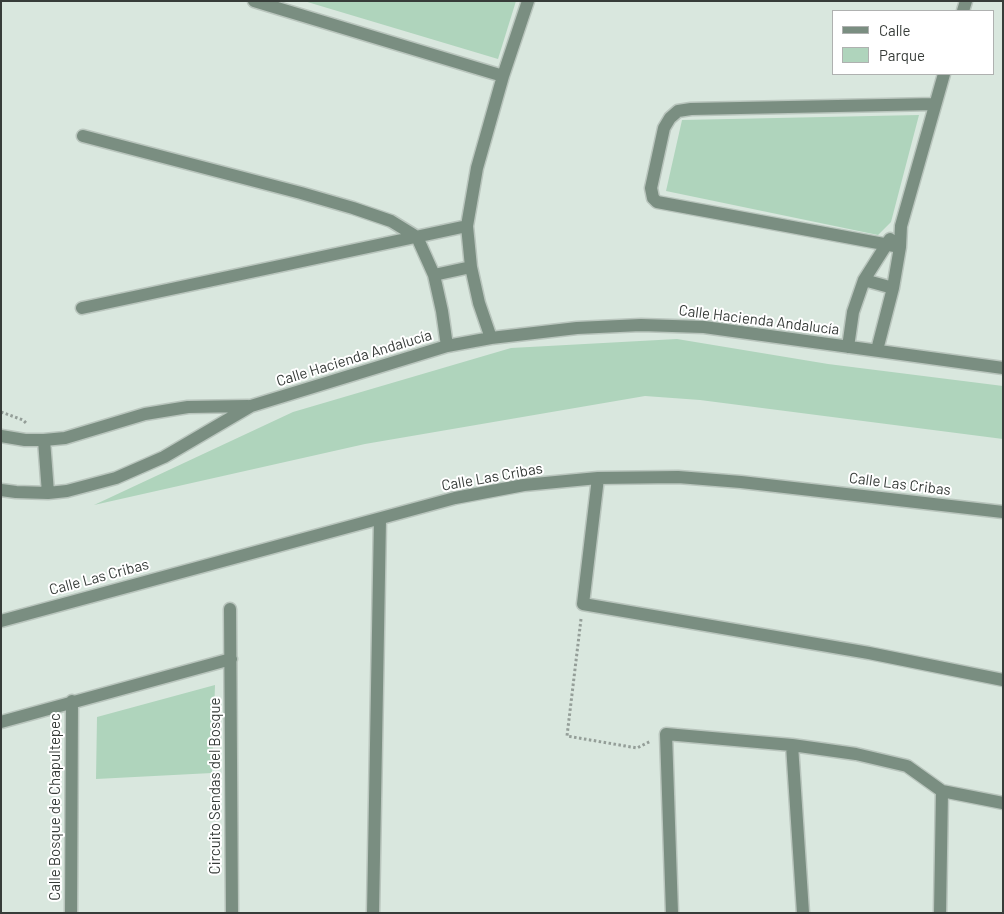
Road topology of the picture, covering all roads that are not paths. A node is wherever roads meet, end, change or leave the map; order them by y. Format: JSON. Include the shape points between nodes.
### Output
{"nodes":[{"id":1,"x":254,"y":1,"type":"edge"},
{"id":2,"x":528,"y":1,"type":"edge"},
{"id":3,"x":944,"y":75,"type":"edge"},
{"id":4,"x":503,"y":76,"type":"junction"},
{"id":5,"x":935,"y":104,"type":"junction"},
{"id":6,"x":82,"y":136,"type":"dead end"},
{"id":7,"x":467,"y":226,"type":"junction"},
{"id":8,"x":901,"y":226,"type":"junction"},
{"id":9,"x":417,"y":237,"type":"junction"},
{"id":10,"x":886,"y":245,"type":"junction"},
{"id":11,"x":900,"y":247,"type":"junction"},
{"id":12,"x":471,"y":266,"type":"junction"},
{"id":13,"x":434,"y":275,"type":"junction"},
{"id":14,"x":864,"y":280,"type":"junction"},
{"id":15,"x":893,"y":288,"type":"junction"},
{"id":16,"x":82,"y":308,"type":"dead end"},
{"id":17,"x":491,"y":338,"type":"junction"},
{"id":18,"x":447,"y":346,"type":"junction"},
{"id":19,"x":848,"y":347,"type":"junction"},
{"id":20,"x":877,"y":350,"type":"junction"},
{"id":21,"x":1003,"y":368,"type":"edge"},
{"id":22,"x":251,"y":406,"type":"junction"},
{"id":23,"x":1,"y":436,"type":"edge"},
{"id":24,"x":44,"y":440,"type":"junction"},
{"id":25,"x":598,"y":478,"type":"junction"},
{"id":26,"x":1,"y":490,"type":"edge"},
{"id":27,"x":48,"y":493,"type":"junction"},
{"id":28,"x":1003,"y":512,"type":"edge"},
{"id":29,"x":380,"y":519,"type":"junction"},
{"id":30,"x":230,"y":609,"type":"dead end"},
{"id":31,"x":1,"y":621,"type":"edge"},
{"id":32,"x":230,"y":659,"type":"junction"},
{"id":33,"x":1003,"y":680,"type":"edge"},
{"id":34,"x":72,"y":702,"type":"junction"},
{"id":35,"x":1,"y":722,"type":"edge"},
{"id":36,"x":792,"y":745,"type":"junction"},
{"id":37,"x":942,"y":791,"type":"junction"},
{"id":38,"x":1003,"y":803,"type":"edge"},
{"id":39,"x":71,"y":913,"type":"edge"},
{"id":40,"x":232,"y":913,"type":"edge"},
{"id":41,"x":373,"y":913,"type":"edge"},
{"id":42,"x":672,"y":913,"type":"edge"},
{"id":43,"x":803,"y":913,"type":"edge"},
{"id":44,"x":940,"y":913,"type":"edge"}],
"edges":[{"from":1,"to":4,"type":"street"},
{"from":2,"to":4,"type":"street"},
{"from":3,"to":5,"type":"street"},
{"from":4,"to":7,"type":"street","via":[[477,168]]},
{"from":5,"to":8,"type":"street"},
{"from":5,"to":10,"type":"street","via":[[691,108],[678,111],[664,128],[651,188],[657,202]]},
{"from":6,"to":9,"type":"street","via":[[354,208],[392,221]]},
{"from":7,"to":9,"type":"street"},
{"from":7,"to":12,"type":"street"},
{"from":8,"to":10,"type":"street"},
{"from":8,"to":11,"type":"street"},
{"from":9,"to":13,"type":"street"},
{"from":9,"to":16,"type":"street"},
{"from":10,"to":11,"type":"street"},
{"from":10,"to":14,"type":"street"},
{"from":11,"to":15,"type":"street"},
{"from":12,"to":13,"type":"street"},
{"from":12,"to":17,"type":"street"},
{"from":13,"to":18,"type":"street"},
{"from":14,"to":15,"type":"street"},
{"from":14,"to":19,"type":"street","via":[[853,312]]},
{"from":15,"to":20,"type":"street"},
{"from":17,"to":18,"type":"street","name":"Calle Hacienda Andalucía"},
{"from":17,"to":19,"type":"street","name":"Calle Hacienda Andalucía","via":[[577,328],[641,325],[704,327]]},
{"from":18,"to":22,"type":"street","name":"Calle Hacienda Andalucía"},
{"from":19,"to":20,"type":"street","name":"Calle Hacienda Andalucía"},
{"from":20,"to":21,"type":"street","name":"Calle Hacienda Andalucía"},
{"from":22,"to":24,"type":"street","name":"Calle Hacienda Andalucía","via":[[188,407],[145,414],[65,438]]},
{"from":22,"to":27,"type":"street","name":"Calle Hacienda Andalucía","via":[[164,457],[116,478]]},
{"from":23,"to":24,"type":"street","name":"Calle Hacienda Andalucía"},
{"from":24,"to":27,"type":"street"},
{"from":25,"to":28,"type":"street","name":"Calle Las Cribas","via":[[678,477],[742,482]]},
{"from":25,"to":29,"type":"street","name":"Calle Las Cribas","via":[[524,485],[455,498]]},
{"from":25,"to":33,"type":"street","via":[[583,604],[869,653]]},
{"from":26,"to":27,"type":"street","name":"Calle Hacienda Andalucía"},
{"from":29,"to":31,"type":"street","name":"Calle Las Cribas"},
{"from":29,"to":41,"type":"street"},
{"from":30,"to":32,"type":"street","name":"Circuito Sendas del Bosque"},
{"from":32,"to":34,"type":"street"},
{"from":32,"to":40,"type":"street","name":"Circuito Sendas del Bosque"},
{"from":34,"to":35,"type":"street"},
{"from":34,"to":39,"type":"street","name":"Calle Bosque de Chapultepec"},
{"from":36,"to":37,"type":"street","via":[[856,754],[907,766]]},
{"from":36,"to":42,"type":"street","via":[[666,734]]},
{"from":36,"to":43,"type":"street"},
{"from":37,"to":38,"type":"street"},
{"from":37,"to":44,"type":"street"}]}
